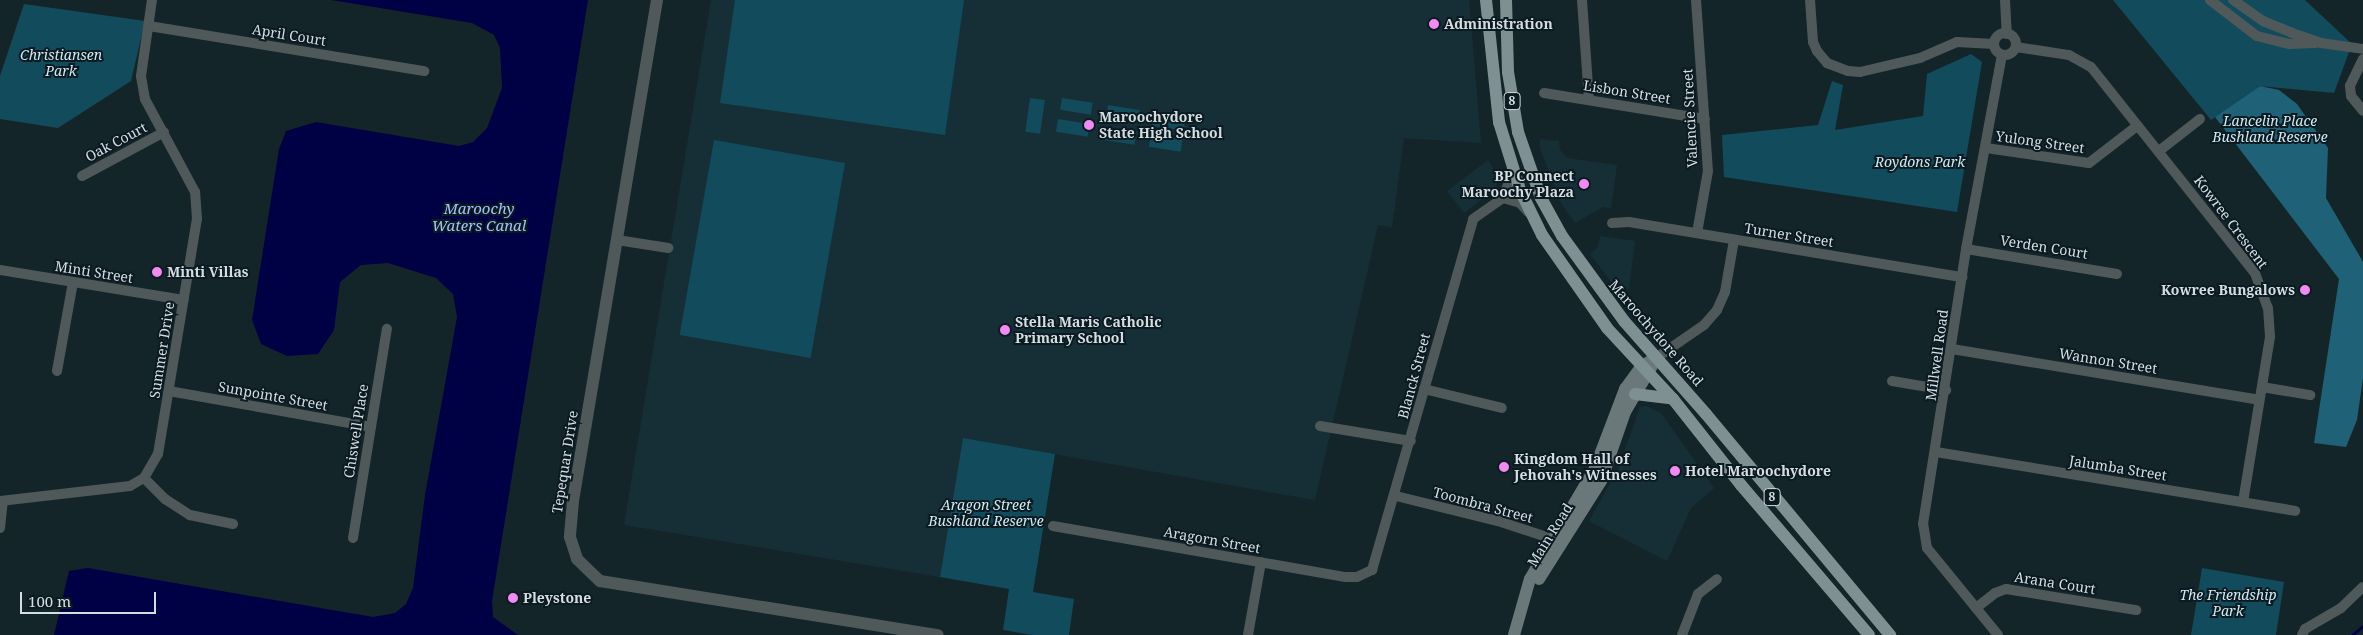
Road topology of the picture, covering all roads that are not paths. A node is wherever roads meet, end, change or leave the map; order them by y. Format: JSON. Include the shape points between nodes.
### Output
{"nodes":[{"id":1,"x":152,"y":0,"type":"edge"},
{"id":2,"x":656,"y":0,"type":"edge"},
{"id":3,"x":1486,"y":0,"type":"edge"},
{"id":4,"x":1506,"y":0,"type":"edge"},
{"id":5,"x":1582,"y":0,"type":"edge"},
{"id":6,"x":1696,"y":0,"type":"edge"},
{"id":7,"x":1810,"y":0,"type":"edge"},
{"id":8,"x":2005,"y":0,"type":"edge"},
{"id":9,"x":2210,"y":0,"type":"edge"},
{"id":10,"x":2233,"y":0,"type":"edge"},
{"id":11,"x":149,"y":26,"type":"junction"},
{"id":12,"x":2007,"y":34,"type":"junction"},
{"id":13,"x":2321,"y":43,"type":"junction"},
{"id":14,"x":1994,"y":44,"type":"junction"},
{"id":15,"x":2016,"y":46,"type":"junction"},
{"id":16,"x":2363,"y":49,"type":"edge"},
{"id":17,"x":2002,"y":55,"type":"junction"},
{"id":18,"x":2363,"y":59,"type":"edge"},
{"id":19,"x":424,"y":71,"type":"dead end"},
{"id":20,"x":1544,"y":93,"type":"dead end"},
{"id":21,"x":1590,"y":100,"type":"junction"},
{"id":22,"x":2363,"y":111,"type":"edge"},
{"id":23,"x":1706,"y":118,"type":"junction"},
{"id":24,"x":2200,"y":120,"type":"dead end"},
{"id":25,"x":2137,"y":126,"type":"junction"},
{"id":26,"x":164,"y":132,"type":"junction"},
{"id":27,"x":1986,"y":148,"type":"junction"},
{"id":28,"x":2159,"y":151,"type":"junction"},
{"id":29,"x":1513,"y":170,"type":"junction"},
{"id":30,"x":82,"y":176,"type":"dead end"},
{"id":31,"x":1503,"y":198,"type":"junction"},
{"id":32,"x":1532,"y":216,"type":"junction"},
{"id":33,"x":1612,"y":223,"type":"dead end"},
{"id":34,"x":1697,"y":233,"type":"junction"},
{"id":35,"x":618,"y":240,"type":"junction"},
{"id":36,"x":1734,"y":240,"type":"junction"},
{"id":37,"x":668,"y":248,"type":"dead end"},
{"id":38,"x":1966,"y":249,"type":"junction"},
{"id":39,"x":0,"y":270,"type":"edge"},
{"id":40,"x":2117,"y":274,"type":"dead end"},
{"id":41,"x":1962,"y":278,"type":"junction"},
{"id":42,"x":72,"y":282,"type":"junction"},
{"id":43,"x":184,"y":300,"type":"junction"},
{"id":44,"x":387,"y":329,"type":"dead end"},
{"id":45,"x":1952,"y":349,"type":"junction"},
{"id":46,"x":1656,"y":358,"type":"junction"},
{"id":47,"x":1646,"y":369,"type":"junction"},
{"id":48,"x":57,"y":372,"type":"dead end"},
{"id":49,"x":1892,"y":382,"type":"dead end"},
{"id":50,"x":2262,"y":387,"type":"junction"},
{"id":51,"x":1424,"y":389,"type":"junction"},
{"id":52,"x":1946,"y":390,"type":"junction"},
{"id":53,"x":169,"y":391,"type":"junction"},
{"id":54,"x":1635,"y":394,"type":"junction"},
{"id":55,"x":2310,"y":395,"type":"dead end"},
{"id":56,"x":1673,"y":399,"type":"junction"},
{"id":57,"x":2259,"y":400,"type":"junction"},
{"id":58,"x":1502,"y":408,"type":"dead end"},
{"id":59,"x":1320,"y":426,"type":"dead end"},
{"id":60,"x":371,"y":428,"type":"junction"},
{"id":61,"x":1410,"y":441,"type":"junction"},
{"id":62,"x":1936,"y":452,"type":"junction"},
{"id":63,"x":144,"y":478,"type":"junction"},
{"id":64,"x":1396,"y":496,"type":"junction"},
{"id":65,"x":1,"y":501,"type":"edge"},
{"id":66,"x":2242,"y":502,"type":"junction"},
{"id":67,"x":2295,"y":511,"type":"dead end"},
{"id":68,"x":233,"y":524,"type":"dead end"},
{"id":69,"x":1053,"y":526,"type":"dead end"},
{"id":70,"x":0,"y":528,"type":"edge"},
{"id":71,"x":353,"y":538,"type":"dead end"},
{"id":72,"x":1557,"y":540,"type":"junction"},
{"id":73,"x":1261,"y":562,"type":"junction"},
{"id":74,"x":1367,"y":574,"type":"joint"},
{"id":75,"x":1717,"y":579,"type":"dead end"},
{"id":76,"x":2363,"y":587,"type":"edge"},
{"id":77,"x":1976,"y":608,"type":"junction"},
{"id":78,"x":2136,"y":610,"type":"dead end"},
{"id":79,"x":938,"y":635,"type":"edge"},
{"id":80,"x":1248,"y":635,"type":"edge"},
{"id":81,"x":1514,"y":635,"type":"edge"},
{"id":82,"x":1682,"y":635,"type":"edge"},
{"id":83,"x":1869,"y":635,"type":"edge"},
{"id":84,"x":1890,"y":635,"type":"edge"},
{"id":85,"x":1998,"y":635,"type":"edge"},
{"id":86,"x":2302,"y":635,"type":"edge"}],
"edges":[{"from":1,"to":11,"type":"street","name":"Summer Drive"},
{"from":2,"to":35,"type":"street","name":"Tepequar Drive"},
{"from":3,"to":29,"type":"main road","number":"8","via":[[1495,98]]},
{"from":4,"to":46,"type":"main road","name":"Maroochydore Road","number":"8","via":[[1507,64],[1513,108],[1541,198],[1576,258]]},
{"from":5,"to":21,"type":"street"},
{"from":6,"to":23,"type":"street","name":"Valencie Street"},
{"from":7,"to":14,"type":"street","via":[[1813,42],[1817,51],[1827,63],[1848,71],[1860,72],[1920,58],[1957,42]]},
{"from":8,"to":12,"type":"street"},
{"from":9,"to":13,"type":"street","via":[[2257,36],[2290,44]]},
{"from":10,"to":13,"type":"street","via":[[2263,21]]},
{"from":11,"to":19,"type":"street","name":"April Court"},
{"from":11,"to":26,"type":"street","name":"Summer Drive","via":[[141,76],[145,99]]},
{"from":12,"to":14,"type":"street","via":[[1998,36]]},
{"from":12,"to":15,"type":"street","via":[[2014,38]]},
{"from":13,"to":16,"type":"street"},
{"from":14,"to":17,"type":"street"},
{"from":15,"to":17,"type":"street","via":[[2011,54]]},
{"from":15,"to":25,"type":"street","name":"Kowree Crescent","via":[[2083,60]]},
{"from":17,"to":27,"type":"street","name":"Millwell Road"},
{"from":18,"to":22,"type":"street","via":[[2350,86],[2351,96]]},
{"from":20,"to":21,"type":"street","name":"Lisbon Street"},
{"from":21,"to":23,"type":"street","name":"Lisbon Street"},
{"from":23,"to":34,"type":"street","name":"Valencie Street","via":[[1708,170]]},
{"from":24,"to":28,"type":"street"},
{"from":25,"to":27,"type":"street","name":"Yulong Street","via":[[2089,163]]},
{"from":25,"to":28,"type":"street","name":"Kowree Crescent"},
{"from":26,"to":30,"type":"street","name":"Oak Court"},
{"from":26,"to":43,"type":"street","name":"Summer Drive","via":[[195,192],[197,219]]},
{"from":27,"to":38,"type":"street","name":"Millwell Road"},
{"from":28,"to":50,"type":"street","name":"Kowree Crescent","via":[[2255,273],[2268,308],[2270,337]]},
{"from":29,"to":31,"type":"street"},
{"from":29,"to":32,"type":"main road","number":"8"},
{"from":31,"to":32,"type":"street","via":[[1520,203]]},
{"from":31,"to":51,"type":"street","name":"Blanck Street","via":[[1473,219]]},
{"from":32,"to":47,"type":"main road","number":"8","via":[[1588,303]]},
{"from":33,"to":34,"type":"street","name":"Turner Street","via":[[1629,222]]},
{"from":34,"to":36,"type":"street","name":"Turner Street"},
{"from":35,"to":37,"type":"street"},
{"from":35,"to":79,"type":"street","name":"Tepequar Drive","via":[[573,501],[570,536],[577,559],[600,581]]},
{"from":36,"to":41,"type":"street","name":"Turner Street"},
{"from":36,"to":46,"type":"street","via":[[1724,292],[1716,310],[1704,325]]},
{"from":38,"to":40,"type":"street","name":"Verden Court"},
{"from":38,"to":41,"type":"street","name":"Millwell Road"},
{"from":39,"to":42,"type":"street","name":"Minti Street"},
{"from":41,"to":45,"type":"street","name":"Millwell Road"},
{"from":42,"to":43,"type":"street","name":"Minti Street"},
{"from":42,"to":48,"type":"street"},
{"from":43,"to":53,"type":"street","name":"Summer Drive"},
{"from":44,"to":60,"type":"street","name":"Chiswell Place"},
{"from":45,"to":52,"type":"street","name":"Millwell Road"},
{"from":45,"to":57,"type":"street","name":"Wannon Street"},
{"from":46,"to":47,"type":"main road","name":"Main Road"},
{"from":46,"to":84,"type":"main road","name":"Maroochydore Road","number":"8"},
{"from":47,"to":54,"type":"main road","name":"Main Road"},
{"from":47,"to":56,"type":"main road","number":"8"},
{"from":47,"to":72,"type":"main road","name":"Main Road","via":[[1622,394],[1595,468]]},
{"from":49,"to":52,"type":"street"},
{"from":50,"to":55,"type":"street"},
{"from":50,"to":57,"type":"street","name":"Kowree Crescent"},
{"from":51,"to":58,"type":"street"},
{"from":51,"to":61,"type":"street","name":"Blanck Street"},
{"from":52,"to":62,"type":"street","name":"Millwell Road"},
{"from":53,"to":60,"type":"street","name":"Sunpointe Street"},
{"from":53,"to":63,"type":"street","name":"Summer Drive","via":[[158,454]]},
{"from":54,"to":56,"type":"main road"},
{"from":54,"to":72,"type":"main road","name":"Main Road","via":[[1625,412],[1601,481]]},
{"from":56,"to":83,"type":"main road","number":"8","via":[[1741,485]]},
{"from":57,"to":66,"type":"street","name":"Kowree Crescent"},
{"from":59,"to":61,"type":"street"},
{"from":60,"to":71,"type":"street","name":"Chiswell Place"},
{"from":61,"to":64,"type":"street","name":"Blanck Street"},
{"from":62,"to":66,"type":"street","name":"Jalumba Street"},
{"from":62,"to":77,"type":"street","name":"Millwell Road","via":[[1923,524],[1927,548]]},
{"from":63,"to":65,"type":"street","via":[[114,490]]},
{"from":63,"to":68,"type":"street","via":[[184,512]]},
{"from":64,"to":72,"type":"street","name":"Toombra Street"},
{"from":64,"to":74,"type":"street","name":"Blanck Street","via":[[1377,562]]},
{"from":65,"to":70,"type":"street"},
{"from":66,"to":67,"type":"street","name":"Jalumba Street"},
{"from":69,"to":73,"type":"street","name":"Aragorn Street"},
{"from":72,"to":81,"type":"main road","name":"Main Road","via":[[1530,579]]},
{"from":73,"to":74,"type":"street","name":"Aragorn Street","via":[[1346,576]]},
{"from":73,"to":80,"type":"street"},
{"from":75,"to":82,"type":"street","via":[[1698,594]]},
{"from":76,"to":86,"type":"street","via":[[2341,608]]},
{"from":77,"to":78,"type":"street","name":"Arana Court","via":[[1995,593],[2006,589]]},
{"from":77,"to":85,"type":"street","name":"Millwell Road"}]}
